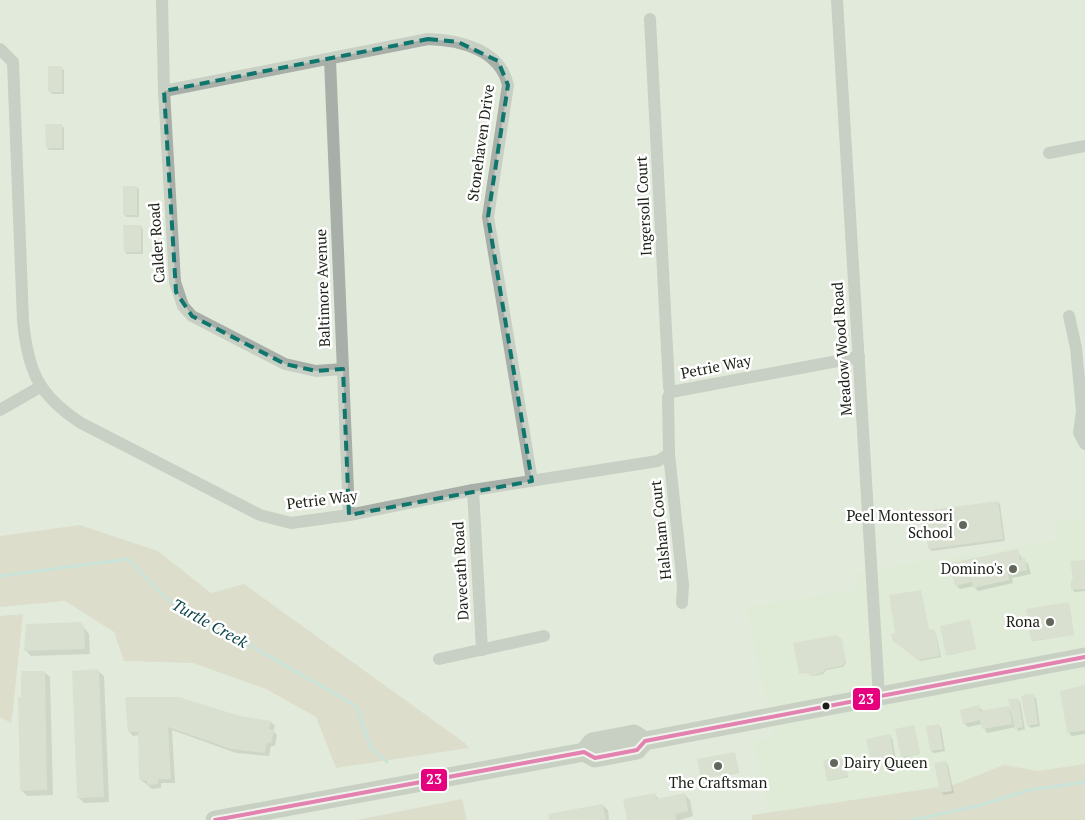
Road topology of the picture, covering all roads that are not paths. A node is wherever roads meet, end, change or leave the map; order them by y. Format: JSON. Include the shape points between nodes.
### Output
{"nodes":[{"id":1,"x":162,"y":0,"type":"edge"},
{"id":2,"x":837,"y":0,"type":"edge"},
{"id":3,"x":650,"y":19,"type":"dead end"},
{"id":4,"x":0,"y":49,"type":"edge"},
{"id":5,"x":330,"y":60,"type":"junction"},
{"id":6,"x":164,"y":91,"type":"junction"},
{"id":7,"x":1085,"y":146,"type":"edge"},
{"id":8,"x":1049,"y":153,"type":"dead end"},
{"id":9,"x":1070,"y":316,"type":"dead end"},
{"id":10,"x":859,"y":357,"type":"junction"},
{"id":11,"x":343,"y":369,"type":"junction"},
{"id":12,"x":40,"y":387,"type":"junction"},
{"id":13,"x":671,"y":392,"type":"junction"},
{"id":14,"x":0,"y":410,"type":"edge"},
{"id":15,"x":1085,"y":444,"type":"edge"},
{"id":16,"x":670,"y":454,"type":"junction"},
{"id":17,"x":532,"y":481,"type":"junction"},
{"id":18,"x":472,"y":490,"type":"junction"},
{"id":19,"x":349,"y":515,"type":"junction"},
{"id":20,"x":682,"y":603,"type":"dead end"},
{"id":21,"x":544,"y":636,"type":"dead end"},
{"id":22,"x":482,"y":650,"type":"junction"},
{"id":23,"x":1085,"y":657,"type":"edge"},
{"id":24,"x":439,"y":660,"type":"dead end"},
{"id":25,"x":879,"y":696,"type":"junction"},
{"id":26,"x":222,"y":819,"type":"edge"}],
"edges":[{"from":1,"to":6,"type":"street","name":"Calder Road"},
{"from":2,"to":10,"type":"street","name":"Meadow Wood Road"},
{"from":3,"to":13,"type":"street","name":"Ingersoll Court"},
{"from":4,"to":12,"type":"street","name":"Petrie Way","via":[[13,62],[23,321],[26,353]]},
{"from":5,"to":6,"type":"street","name":"Stonehaven Drive"},
{"from":5,"to":11,"type":"street","name":"Baltimore Avenue"},
{"from":5,"to":17,"type":"street","name":"Stonehaven Drive","via":[[428,39],[443,40],[458,42],[488,55],[498,61],[505,72],[508,85],[488,217]]},
{"from":6,"to":11,"type":"street","name":"Calder Road","via":[[175,282],[183,306],[192,316],[285,364],[316,371]]},
{"from":7,"to":8,"type":"street"},
{"from":9,"to":15,"type":"street","via":[[1082,411],[1079,434]]},
{"from":10,"to":13,"type":"street","name":"Petrie Way"},
{"from":10,"to":25,"type":"street","name":"Meadow Wood Road"},
{"from":11,"to":19,"type":"street","name":"Baltimore Avenue"},
{"from":12,"to":14,"type":"street"},
{"from":12,"to":19,"type":"street","name":"Petrie Way","via":[[60,409],[81,423],[260,515],[291,523]]},
{"from":13,"to":16,"type":"street","name":"Petrie Way","via":[[668,397]]},
{"from":16,"to":17,"type":"street","name":"Petrie Way","via":[[658,462]]},
{"from":16,"to":20,"type":"street","name":"Halsham Court"},
{"from":17,"to":18,"type":"street","name":"Petrie Way"},
{"from":18,"to":19,"type":"street","name":"Petrie Way"},
{"from":18,"to":22,"type":"street","name":"Davecath Road"},
{"from":21,"to":22,"type":"street"},
{"from":22,"to":24,"type":"street"},
{"from":23,"to":25,"type":"main road"},
{"from":25,"to":26,"type":"main road","via":[[645,741],[637,750],[596,758],[584,752]]}]}
